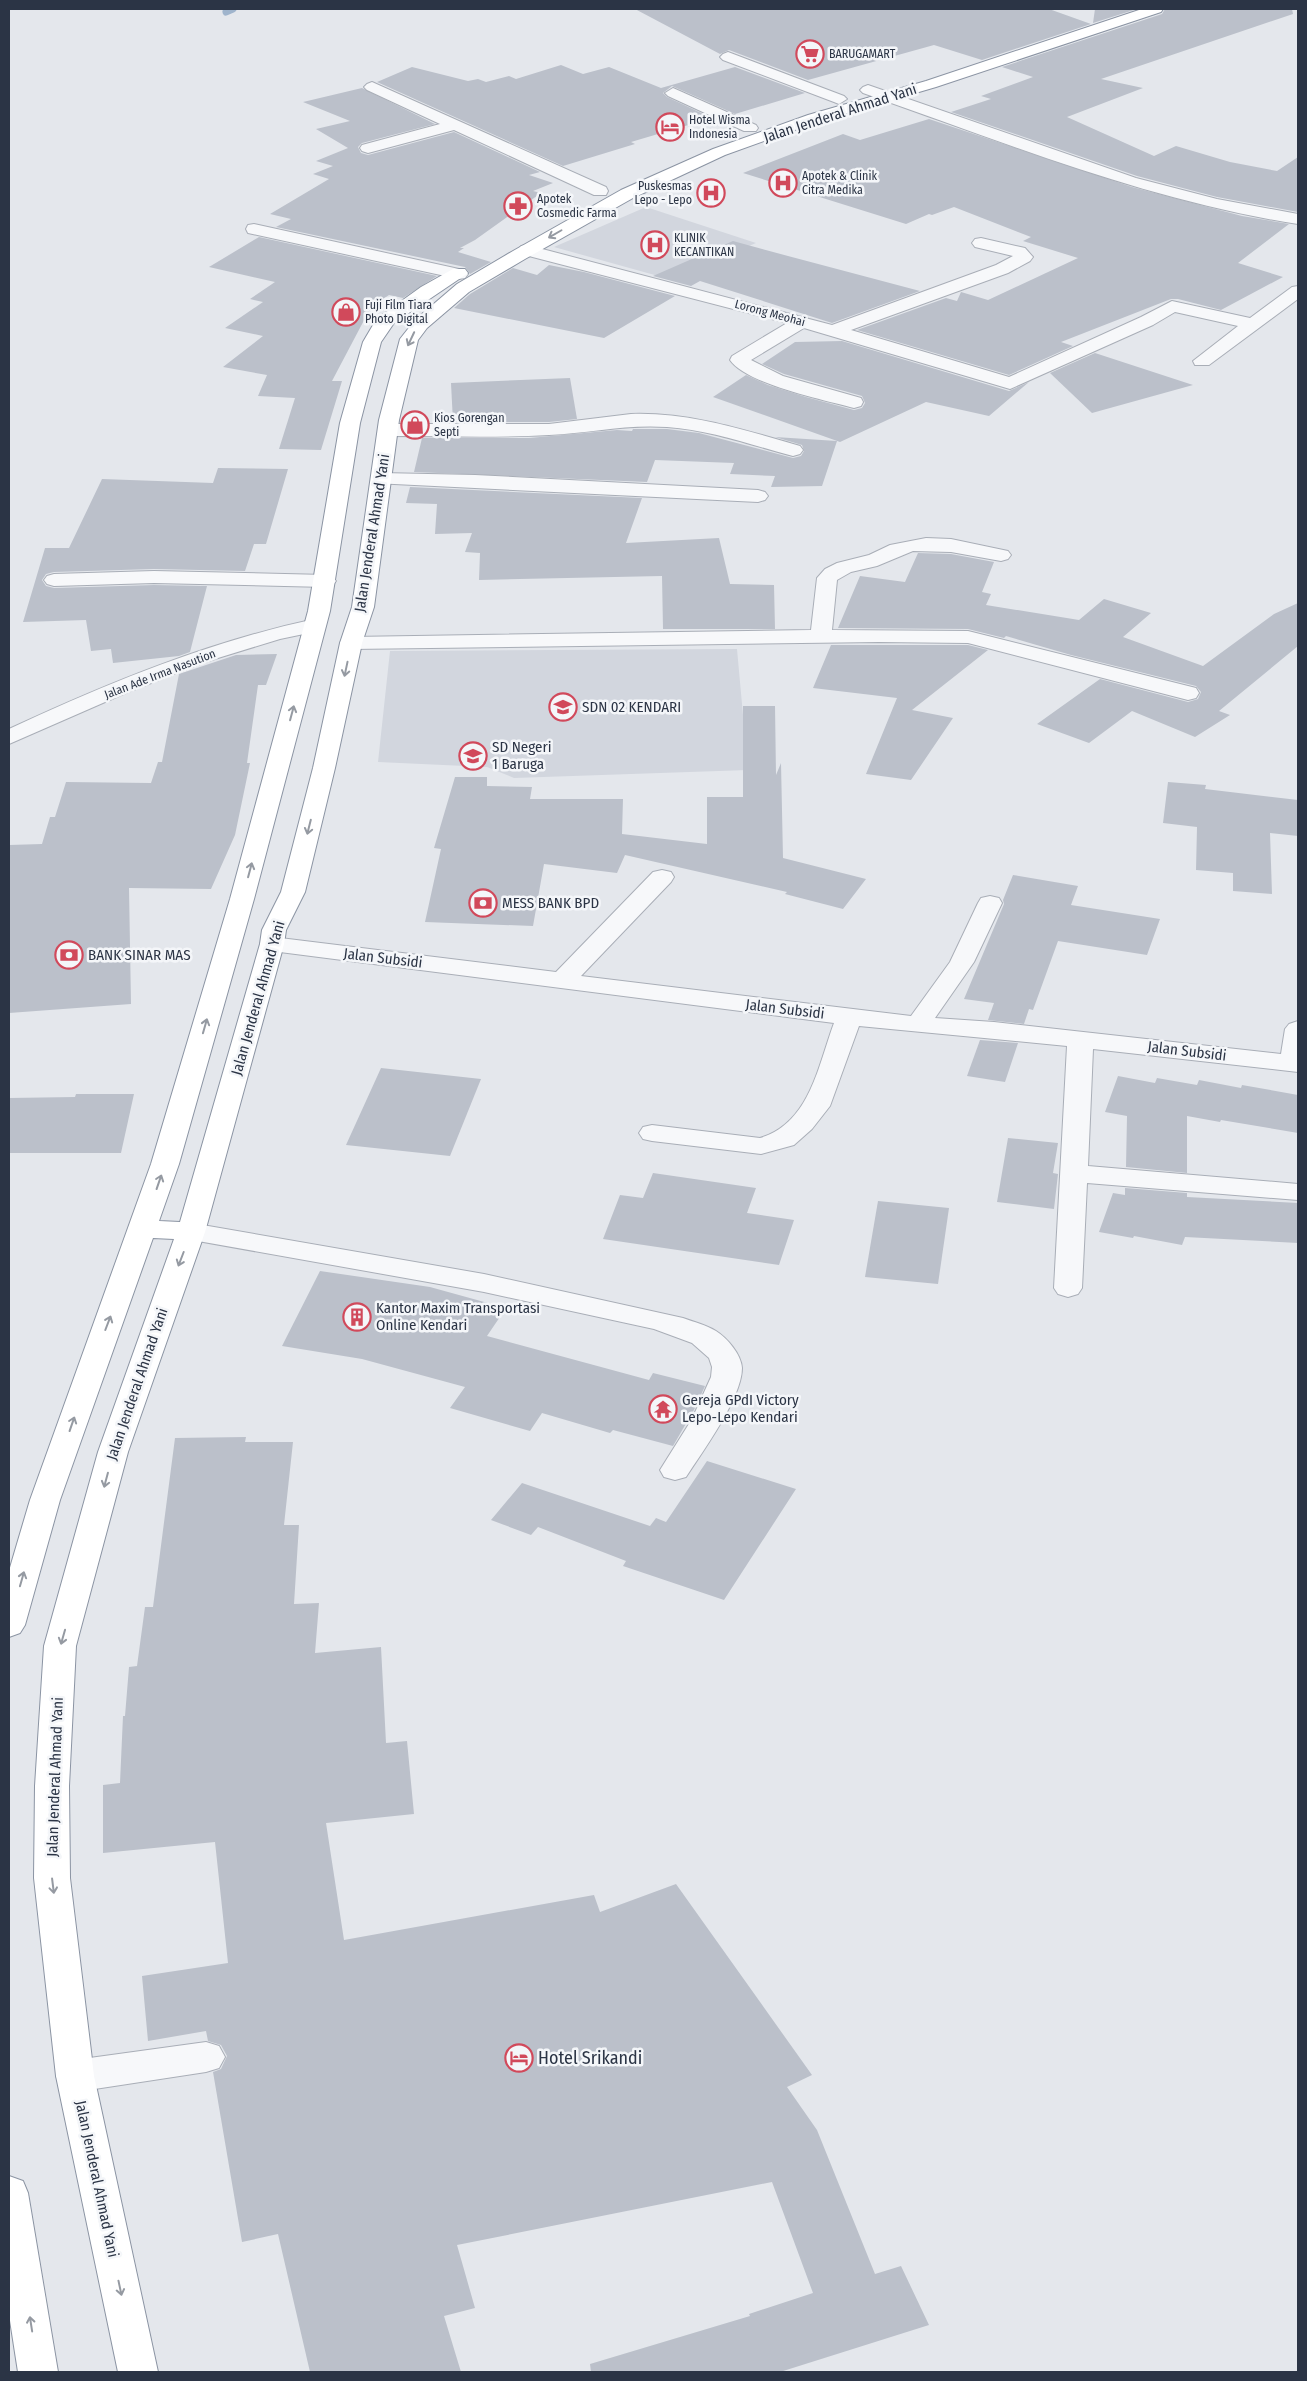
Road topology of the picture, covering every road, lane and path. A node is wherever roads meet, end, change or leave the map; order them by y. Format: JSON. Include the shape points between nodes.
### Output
{"nodes":[{"id":1,"x":1114,"y":9,"type":"edge"},
{"id":2,"x":1156,"y":9,"type":"edge"},
{"id":3,"x":728,"y":57,"type":"dead end"},
{"id":4,"x":372,"y":87,"type":"dead end"},
{"id":5,"x":868,"y":90,"type":"junction"},
{"id":6,"x":673,"y":93,"type":"dead end"},
{"id":7,"x":888,"y":97,"type":"junction"},
{"id":8,"x":839,"y":99,"type":"junction"},
{"id":9,"x":455,"y":125,"type":"junction"},
{"id":10,"x":750,"y":128,"type":"junction"},
{"id":11,"x":368,"y":148,"type":"dead end"},
{"id":12,"x":600,"y":191,"type":"junction"},
{"id":13,"x":1298,"y":219,"type":"edge"},
{"id":14,"x":254,"y":229,"type":"dead end"},
{"id":15,"x":981,"y":243,"type":"dead end"},
{"id":16,"x":527,"y":250,"type":"junction"},
{"id":17,"x":458,"y":274,"type":"junction"},
{"id":18,"x":1298,"y":292,"type":"edge"},
{"id":19,"x":803,"y":321,"type":"junction"},
{"id":20,"x":1254,"y":324,"type":"junction"},
{"id":21,"x":834,"y":330,"type":"junction"},
{"id":22,"x":1202,"y":361,"type":"dead end"},
{"id":23,"x":854,"y":402,"type":"dead end"},
{"id":24,"x":388,"y":430,"type":"junction"},
{"id":25,"x":793,"y":450,"type":"dead end"},
{"id":26,"x":381,"y":479,"type":"junction"},
{"id":27,"x":758,"y":496,"type":"dead end"},
{"id":28,"x":1000,"y":555,"type":"dead end"},
{"id":29,"x":54,"y":580,"type":"dead end"},
{"id":30,"x":326,"y":581,"type":"junction"},
{"id":31,"x":315,"y":625,"type":"junction"},
{"id":32,"x":821,"y":638,"type":"junction"},
{"id":33,"x":351,"y":643,"type":"junction"},
{"id":34,"x":1188,"y":693,"type":"dead end"},
{"id":35,"x":9,"y":737,"type":"edge"},
{"id":36,"x":662,"y":877,"type":"dead end"},
{"id":37,"x":990,"y":903,"type":"dead end"},
{"id":38,"x":272,"y":944,"type":"junction"},
{"id":39,"x":563,"y":980,"type":"junction"},
{"id":40,"x":849,"y":1017,"type":"junction"},
{"id":41,"x":918,"y":1025,"type":"junction"},
{"id":42,"x":1298,"y":1029,"type":"edge"},
{"id":43,"x":1080,"y":1039,"type":"junction"},
{"id":44,"x":1295,"y":1063,"type":"edge"},
{"id":45,"x":652,"y":1133,"type":"dead end"},
{"id":46,"x":169,"y":1150,"type":"junction"},
{"id":47,"x":214,"y":1151,"type":"junction"},
{"id":48,"x":1073,"y":1173,"type":"junction"},
{"id":49,"x":1298,"y":1192,"type":"edge"},
{"id":50,"x":143,"y":1228,"type":"junction"},
{"id":51,"x":191,"y":1232,"type":"junction"},
{"id":52,"x":1068,"y":1288,"type":"dead end"},
{"id":53,"x":675,"y":1470,"type":"dead end"},
{"id":54,"x":9,"y":1625,"type":"edge"},
{"id":55,"x":206,"y":2057,"type":"dead end"},
{"id":56,"x":75,"y":2076,"type":"junction"},
{"id":57,"x":9,"y":2193,"type":"edge"},
{"id":58,"x":38,"y":2372,"type":"edge"},
{"id":59,"x":138,"y":2372,"type":"edge"}],
"edges":[{"from":1,"to":5,"type":"highway","name":"Jalan Jenderal Ahmad Yani"},
{"from":2,"to":7,"type":"highway","name":"Jalan Jenderal Ahmad Yani"},
{"from":3,"to":8,"type":"street"},
{"from":4,"to":9,"type":"street"},
{"from":5,"to":7,"type":"street"},
{"from":5,"to":8,"type":"highway","name":"Jalan Jenderal Ahmad Yani"},
{"from":6,"to":10,"type":"street"},
{"from":7,"to":13,"type":"street","via":[[1130,182],[1216,204]]},
{"from":7,"to":16,"type":"highway","name":"Jalan Jenderal Ahmad Yani","one_way":true,"via":[[814,118],[719,152],[627,194]]},
{"from":8,"to":10,"type":"highway","name":"Jalan Jenderal Ahmad Yani"},
{"from":9,"to":11,"type":"street"},
{"from":9,"to":12,"type":"street"},
{"from":10,"to":12,"type":"highway","name":"Jalan Jenderal Ahmad Yani"},
{"from":12,"to":17,"type":"highway","name":"Jalan Jenderal Ahmad Yani"},
{"from":14,"to":17,"type":"street"},
{"from":15,"to":21,"type":"street","via":[[1019,252],[1024,257],[1002,269]]},
{"from":16,"to":19,"type":"street","name":"Lorong Meohai"},
{"from":16,"to":24,"type":"highway","name":"Jalan Jenderal Ahmad Yani","one_way":true,"via":[[463,288],[420,324],[409,339]]},
{"from":17,"to":30,"type":"highway","name":"Jalan Jenderal Ahmad Yani","via":[[420,295],[388,319],[372,342],[350,424]]},
{"from":18,"to":20,"type":"street"},
{"from":19,"to":21,"type":"street","name":"Lorong Meohai"},
{"from":19,"to":23,"type":"street","via":[[739,360],[744,366],[767,376]]},
{"from":20,"to":21,"type":"street","name":"Lorong Meohai","via":[[1172,306],[1010,383]]},
{"from":20,"to":22,"type":"street"},
{"from":24,"to":25,"type":"street","via":[[554,429],[628,419],[651,420],[702,426]]},
{"from":24,"to":26,"type":"highway","name":"Jalan Jenderal Ahmad Yani"},
{"from":26,"to":27,"type":"street","via":[[449,478]]},
{"from":26,"to":33,"type":"highway","name":"Jalan Jenderal Ahmad Yani","via":[[363,607]]},
{"from":28,"to":32,"type":"street","via":[[945,545],[921,545],[901,548],[876,560],[836,569],[827,578]]},
{"from":29,"to":30,"type":"street"},
{"from":30,"to":31,"type":"highway","name":"Jalan Jenderal Ahmad Yani"},
{"from":31,"to":35,"type":"street","name":"Jalan Ade Irma Nasution","via":[[277,632],[166,670]]},
{"from":46,"to":31,"type":"highway","name":"Jalan Jenderal Ahmad Yani","one_way":true,"via":[[242,899]]},
{"from":32,"to":33,"type":"street"},
{"from":32,"to":34,"type":"street","via":[[968,637]]},
{"from":33,"to":38,"type":"highway","name":"Jalan Jenderal Ahmad Yani","one_way":true,"via":[[293,892],[274,930]]},
{"from":36,"to":39,"type":"street"},
{"from":37,"to":41,"type":"street","via":[[962,962]]},
{"from":38,"to":39,"type":"street","name":"Jalan Subsidi"},
{"from":38,"to":47,"type":"highway","name":"Jalan Jenderal Ahmad Yani"},
{"from":39,"to":40,"type":"street","name":"Jalan Subsidi"},
{"from":40,"to":41,"type":"street","name":"Jalan Subsidi"},
{"from":40,"to":45,"type":"street","via":[[817,1106],[784,1139],[761,1146]]},
{"from":41,"to":43,"type":"street","name":"Jalan Subsidi"},
{"from":42,"to":44,"type":"street"},
{"from":43,"to":44,"type":"street","name":"Jalan Subsidi"},
{"from":43,"to":48,"type":"street"},
{"from":46,"to":47,"type":"highway","via":[[180,1154]]},
{"from":50,"to":46,"type":"highway","name":"Jalan Jenderal Ahmad Yani","one_way":true},
{"from":47,"to":51,"type":"highway","name":"Jalan Jenderal Ahmad Yani"},
{"from":48,"to":49,"type":"street"},
{"from":48,"to":52,"type":"street"},
{"from":50,"to":51,"type":"highway"},
{"from":54,"to":50,"type":"highway","name":"Jalan Jenderal Ahmad Yani","one_way":true,"via":[[45,1500]]},
{"from":51,"to":53,"type":"street","via":[[457,1276],[703,1336],[716,1347],[728,1366],[725,1385]]},
{"from":51,"to":56,"type":"highway","name":"Jalan Jenderal Ahmad Yani","one_way":true,"via":[[113,1452],[60,1646],[52,1786],[52,1878]]},
{"from":55,"to":56,"type":"street"},
{"from":56,"to":59,"type":"highway","name":"Jalan Jenderal Ahmad Yani","one_way":true},
{"from":58,"to":57,"type":"highway","one_way":true}]}
